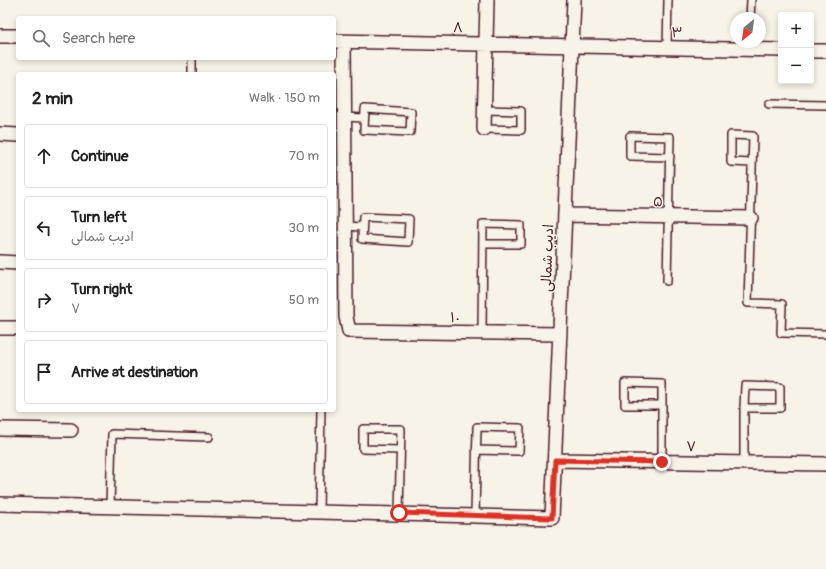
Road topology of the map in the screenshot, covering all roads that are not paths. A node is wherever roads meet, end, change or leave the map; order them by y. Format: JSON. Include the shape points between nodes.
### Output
{"nodes":[{"id":1,"x":487,"y":0,"type":"edge"},
{"id":2,"x":574,"y":0,"type":"edge"},
{"id":3,"x":668,"y":0,"type":"edge"},
{"id":4,"x":750,"y":0,"type":"edge"},
{"id":5,"x":750,"y":12,"type":"edge"},
{"id":6,"x":0,"y":36,"type":"edge"},
{"id":7,"x":16,"y":36,"type":"edge"},
{"id":8,"x":339,"y":42,"type":"edge"},
{"id":9,"x":486,"y":44,"type":"junction"},
{"id":10,"x":572,"y":46,"type":"junction"},
{"id":11,"x":730,"y":46,"type":"edge"},
{"id":12,"x":667,"y":48,"type":"junction"},
{"id":13,"x":766,"y":48,"type":"edge"},
{"id":14,"x":778,"y":50,"type":"edge"},
{"id":15,"x":814,"y":51,"type":"edge"},
{"id":16,"x":826,"y":51,"type":"edge"},
{"id":17,"x":192,"y":60,"type":"edge"},
{"id":18,"x":192,"y":72,"type":"edge"},
{"id":19,"x":769,"y":104,"type":"dead end"},
{"id":20,"x":826,"y":105,"type":"edge"},
{"id":21,"x":485,"y":110,"type":"junction"},
{"id":22,"x":344,"y":117,"type":"junction"},
{"id":23,"x":364,"y":118,"type":"junction"},
{"id":24,"x":484,"y":129,"type":"joint"},
{"id":25,"x":0,"y":134,"type":"edge"},
{"id":26,"x":16,"y":135,"type":"edge"},
{"id":27,"x":670,"y":157,"type":"junction"},
{"id":28,"x":752,"y":163,"type":"junction"},
{"id":29,"x":565,"y":215,"type":"junction"},
{"id":30,"x":669,"y":217,"type":"junction"},
{"id":31,"x":751,"y":218,"type":"junction"},
{"id":32,"x":344,"y":226,"type":"junction"},
{"id":33,"x":362,"y":227,"type":"junction"},
{"id":34,"x":483,"y":244,"type":"junction"},
{"id":35,"x":0,"y":262,"type":"edge"},
{"id":36,"x":16,"y":263,"type":"edge"},
{"id":37,"x":667,"y":281,"type":"dead end"},
{"id":38,"x":0,"y":328,"type":"edge"},
{"id":39,"x":16,"y":328,"type":"edge"},
{"id":40,"x":482,"y":333,"type":"junction"},
{"id":41,"x":560,"y":334,"type":"junction"},
{"id":42,"x":826,"y":334,"type":"edge"},
{"id":43,"x":662,"y":405,"type":"junction"},
{"id":44,"x":744,"y":408,"type":"junction"},
{"id":45,"x":321,"y":412,"type":"edge"},
{"id":46,"x":0,"y":429,"type":"edge"},
{"id":47,"x":71,"y":430,"type":"dead end"},
{"id":48,"x":209,"y":437,"type":"dead end"},
{"id":49,"x":400,"y":450,"type":"junction"},
{"id":50,"x":476,"y":450,"type":"junction"},
{"id":51,"x":555,"y":460,"type":"junction"},
{"id":52,"x":662,"y":462,"type":"junction"},
{"id":53,"x":744,"y":463,"type":"junction"},
{"id":54,"x":826,"y":464,"type":"edge"},
{"id":55,"x":0,"y":504,"type":"edge"},
{"id":56,"x":110,"y":506,"type":"junction"},
{"id":57,"x":319,"y":512,"type":"junction"},
{"id":58,"x":399,"y":513,"type":"junction"},
{"id":59,"x":475,"y":515,"type":"junction"}],
"edges":[{"from":1,"to":9,"type":"street"},
{"from":2,"to":10,"type":"street","name":"ادیب شمالی"},
{"from":3,"to":12,"type":"lane"},
{"from":4,"to":5,"type":"lane"},
{"from":6,"to":7,"type":"street"},
{"from":8,"to":9,"type":"street","name":"۸"},
{"from":8,"to":22,"type":"street"},
{"from":9,"to":10,"type":"street","name":"۸"},
{"from":9,"to":21,"type":"street"},
{"from":10,"to":12,"type":"street","name":"۳"},
{"from":10,"to":29,"type":"street","name":"ادیب شمالی"},
{"from":11,"to":12,"type":"street","name":"۳"},
{"from":13,"to":14,"type":"street","name":"۳"},
{"from":15,"to":16,"type":"street"},
{"from":17,"to":18,"type":"lane"},
{"from":19,"to":20,"type":"lane"},
{"from":21,"to":24,"type":"street"},
{"from":21,"to":24,"type":"lane","via":[[521,111],[521,130]]},
{"from":22,"to":23,"type":"lane"},
{"from":22,"to":32,"type":"street"},
{"from":23,"to":23,"type":"lane","via":[[364,130],[410,132],[411,112],[365,109]]},
{"from":25,"to":26,"type":"street"},
{"from":27,"to":27,"type":"lane","via":[[670,137],[630,136],[630,156]]},
{"from":27,"to":30,"type":"lane"},
{"from":28,"to":28,"type":"lane","via":[[753,136],[731,135],[731,162]]},
{"from":28,"to":31,"type":"lane"},
{"from":29,"to":30,"type":"street","name":"۵"},
{"from":29,"to":41,"type":"street","name":"ادیب شمالی"},
{"from":30,"to":31,"type":"street","name":"۵"},
{"from":30,"to":37,"type":"lane"},
{"from":31,"to":42,"type":"lane","via":[[748,303],[782,304],[781,333]]},
{"from":32,"to":33,"type":"lane"},
{"from":32,"to":40,"type":"street","name":"۱۰","via":[[346,317],[349,331]]},
{"from":33,"to":33,"type":"lane","via":[[362,239],[408,242],[409,219],[363,217]]},
{"from":34,"to":34,"type":"lane","via":[[483,224],[522,225],[521,244]]},
{"from":34,"to":40,"type":"lane"},
{"from":35,"to":36,"type":"street"},
{"from":38,"to":39,"type":"street"},
{"from":40,"to":41,"type":"street","name":"۱۰"},
{"from":41,"to":51,"type":"street","name":"ادیب شمالی"},
{"from":43,"to":43,"type":"lane","via":[[625,404],[625,383],[662,384]]},
{"from":43,"to":52,"type":"lane"},
{"from":44,"to":44,"type":"lane","via":[[780,408],[780,387],[745,386]]},
{"from":44,"to":53,"type":"lane"},
{"from":45,"to":57,"type":"lane"},
{"from":46,"to":47,"type":"street"},
{"from":48,"to":56,"type":"lane","via":[[112,434]]},
{"from":49,"to":49,"type":"lane","via":[[401,430],[363,429],[363,449]]},
{"from":49,"to":58,"type":"lane"},
{"from":50,"to":50,"type":"lane","via":[[477,427],[520,428],[519,451]]},
{"from":50,"to":59,"type":"lane"},
{"from":51,"to":52,"type":"street","name":"۷"},
{"from":51,"to":59,"type":"street","name":"ادیب شمالی","via":[[552,518]]},
{"from":52,"to":53,"type":"street","name":"۷"},
{"from":53,"to":54,"type":"street","name":"۷"},
{"from":55,"to":56,"type":"street"},
{"from":56,"to":57,"type":"street"},
{"from":57,"to":58,"type":"street"},
{"from":58,"to":59,"type":"street"}]}
